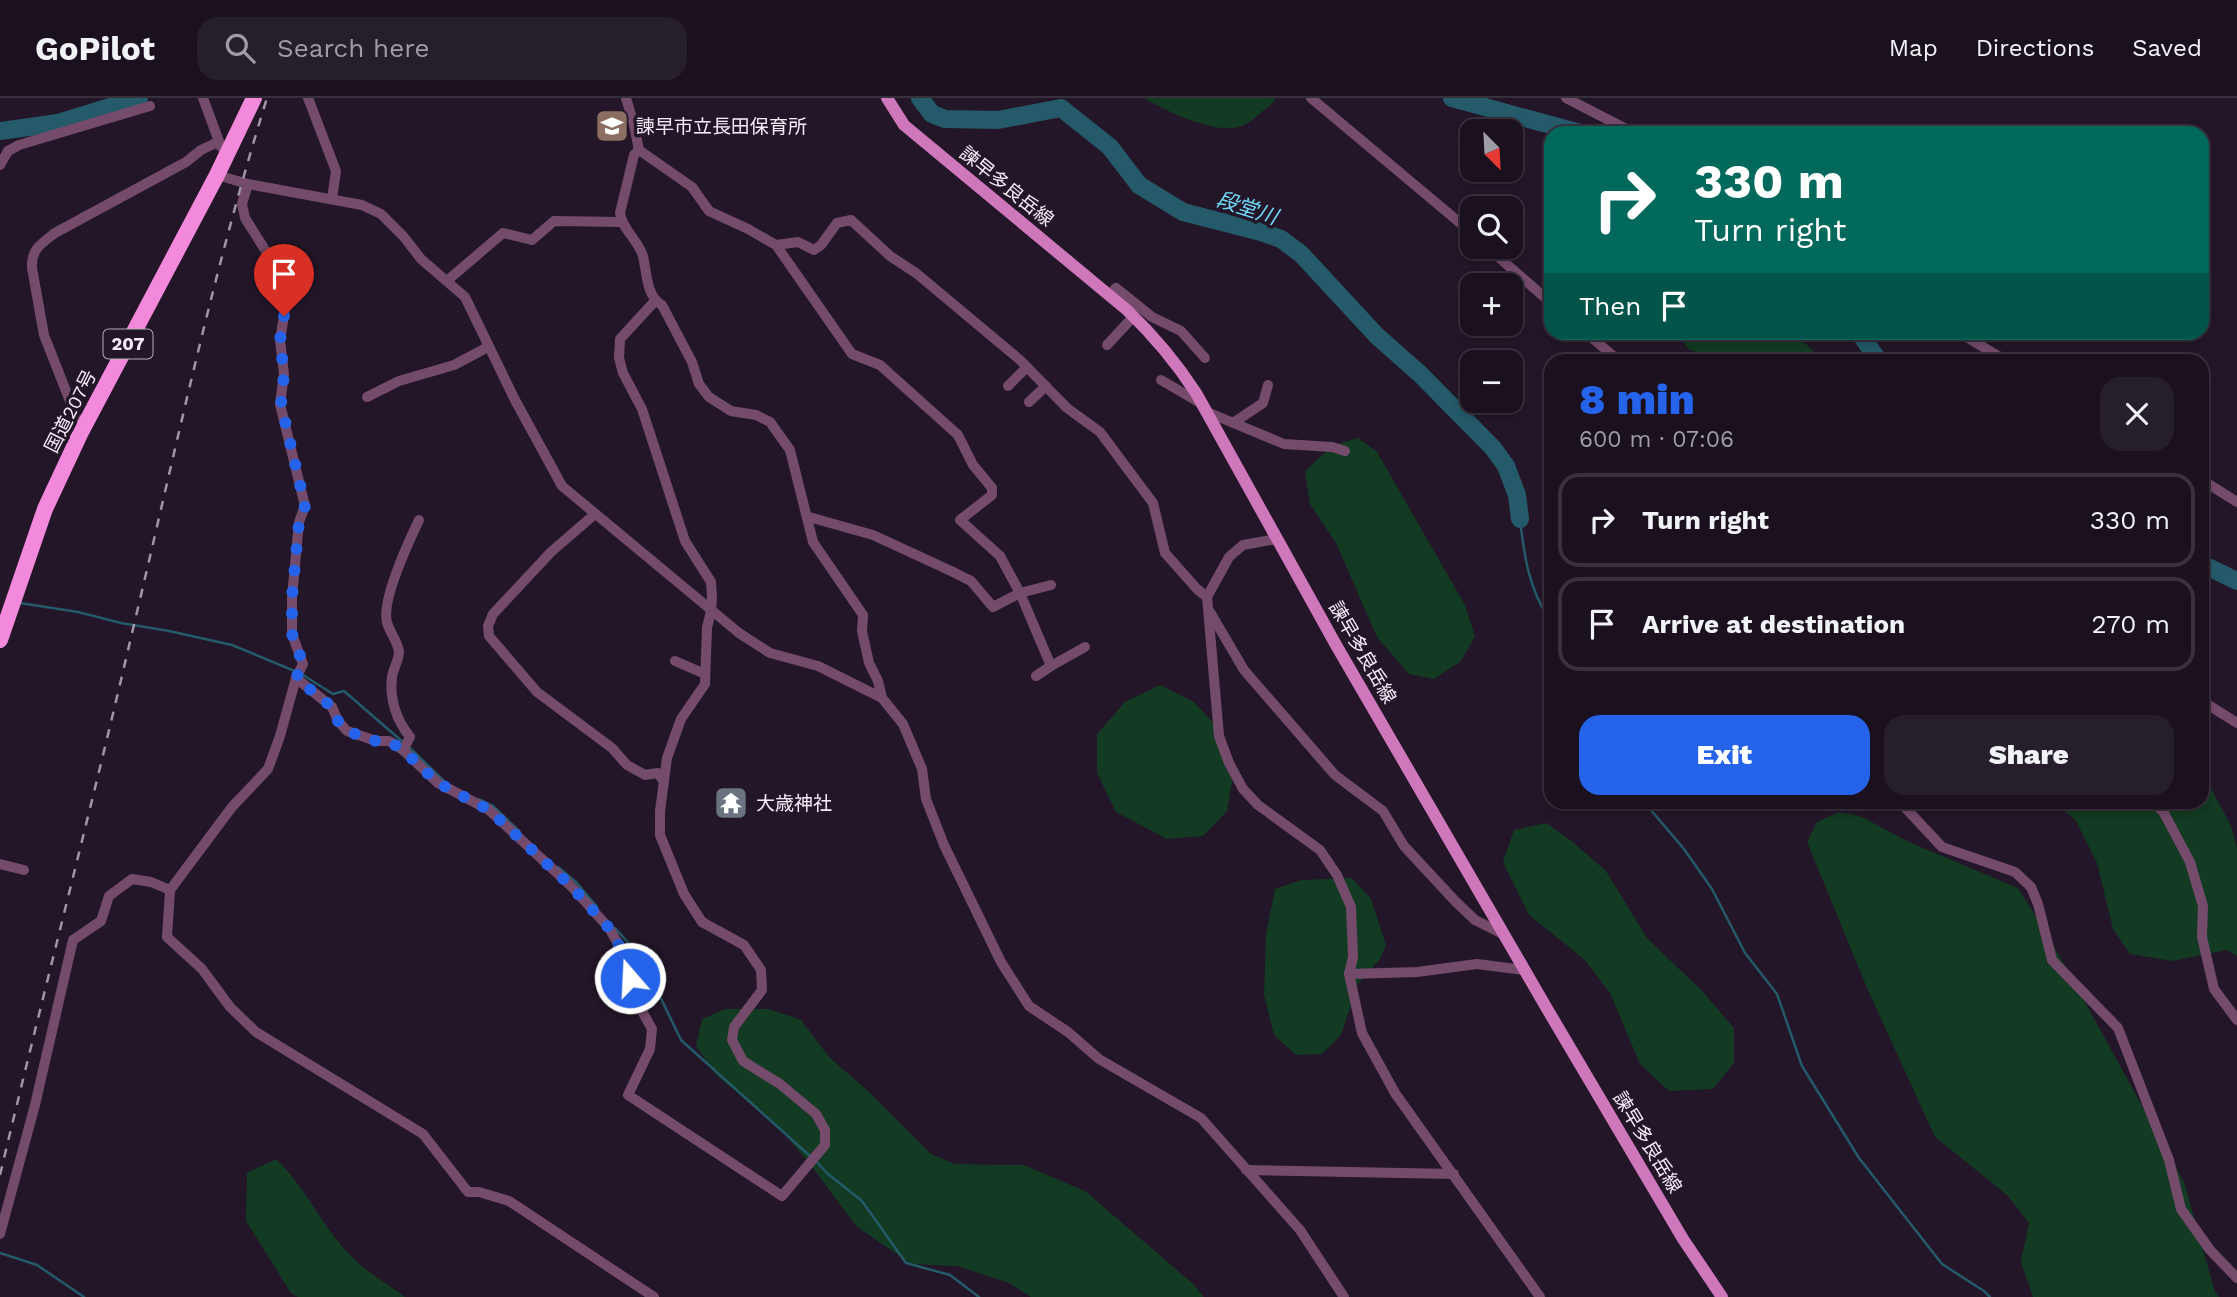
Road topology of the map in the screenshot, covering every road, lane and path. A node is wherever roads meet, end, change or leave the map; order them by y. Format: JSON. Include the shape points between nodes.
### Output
{"nodes":[{"id":1,"x":202,"y":98,"type":"edge"},
{"id":2,"x":254,"y":98,"type":"edge"},
{"id":3,"x":308,"y":98,"type":"edge"},
{"id":4,"x":625,"y":98,"type":"edge"},
{"id":5,"x":887,"y":98,"type":"edge"},
{"id":6,"x":1311,"y":98,"type":"edge"},
{"id":7,"x":1566,"y":98,"type":"edge"},
{"id":8,"x":150,"y":106,"type":"dead end"},
{"id":9,"x":1620,"y":126,"type":"edge"},
{"id":10,"x":222,"y":148,"type":"junction"},
{"id":11,"x":639,"y":150,"type":"junction"},
{"id":12,"x":0,"y":165,"type":"edge"},
{"id":13,"x":217,"y":175,"type":"junction"},
{"id":14,"x":248,"y":184,"type":"junction"},
{"id":15,"x":332,"y":199,"type":"junction"},
{"id":16,"x":621,"y":222,"type":"junction"},
{"id":17,"x":1460,"y":223,"type":"edge"},
{"id":18,"x":776,"y":245,"type":"junction"},
{"id":19,"x":1501,"y":259,"type":"edge"},
{"id":20,"x":448,"y":280,"type":"junction"},
{"id":21,"x":1109,"y":295,"type":"junction"},
{"id":22,"x":1544,"y":297,"type":"edge"},
{"id":23,"x":655,"y":301,"type":"junction"},
{"id":24,"x":1134,"y":316,"type":"junction"},
{"id":25,"x":1594,"y":340,"type":"edge"},
{"id":26,"x":1971,"y":340,"type":"edge"},
{"id":27,"x":1107,"y":345,"type":"dead end"},
{"id":28,"x":488,"y":347,"type":"junction"},
{"id":29,"x":1611,"y":354,"type":"edge"},
{"id":30,"x":1995,"y":354,"type":"edge"},
{"id":31,"x":1205,"y":358,"type":"dead end"},
{"id":32,"x":1027,"y":367,"type":"junction"},
{"id":33,"x":1161,"y":380,"type":"dead end"},
{"id":34,"x":1268,"y":385,"type":"dead end"},
{"id":35,"x":1008,"y":386,"type":"dead end"},
{"id":36,"x":1046,"y":386,"type":"junction"},
{"id":37,"x":367,"y":397,"type":"dead end"},
{"id":38,"x":1030,"y":402,"type":"dead end"},
{"id":39,"x":1205,"y":408,"type":"junction"},
{"id":40,"x":1233,"y":423,"type":"junction"},
{"id":41,"x":80,"y":434,"type":"junction"},
{"id":42,"x":1345,"y":451,"type":"dead end"},
{"id":43,"x":2209,"y":484,"type":"edge"},
{"id":44,"x":2237,"y":502,"type":"edge"},
{"id":45,"x":595,"y":514,"type":"junction"},
{"id":46,"x":809,"y":517,"type":"junction"},
{"id":47,"x":419,"y":520,"type":"dead end"},
{"id":48,"x":1276,"y":539,"type":"junction"},
{"id":49,"x":1051,"y":585,"type":"dead end"},
{"id":50,"x":1020,"y":593,"type":"junction"},
{"id":51,"x":1207,"y":597,"type":"junction"},
{"id":52,"x":9,"y":606,"type":"edge"},
{"id":53,"x":1208,"y":610,"type":"junction"},
{"id":54,"x":712,"y":611,"type":"junction"},
{"id":55,"x":0,"y":640,"type":"edge"},
{"id":56,"x":1085,"y":647,"type":"dead end"},
{"id":57,"x":675,"y":662,"type":"dead end"},
{"id":58,"x":1051,"y":666,"type":"junction"},
{"id":59,"x":298,"y":674,"type":"junction"},
{"id":60,"x":705,"y":674,"type":"junction"},
{"id":61,"x":1036,"y":676,"type":"dead end"},
{"id":62,"x":882,"y":698,"type":"junction"},
{"id":63,"x":2209,"y":706,"type":"edge"},
{"id":64,"x":2237,"y":723,"type":"edge"},
{"id":65,"x":406,"y":744,"type":"junction"},
{"id":66,"x":664,"y":782,"type":"junction"},
{"id":67,"x":1907,"y":809,"type":"edge"},
{"id":68,"x":2160,"y":809,"type":"edge"},
{"id":69,"x":0,"y":864,"type":"edge"},
{"id":70,"x":24,"y":870,"type":"dead end"},
{"id":71,"x":170,"y":890,"type":"junction"},
{"id":72,"x":1503,"y":934,"type":"junction"},
{"id":73,"x":1524,"y":970,"type":"junction"},
{"id":74,"x":1349,"y":974,"type":"junction"},
{"id":75,"x":2237,"y":1020,"type":"edge"},
{"id":76,"x":1246,"y":1170,"type":"junction"},
{"id":77,"x":1454,"y":1174,"type":"junction"},
{"id":78,"x":0,"y":1234,"type":"edge"},
{"id":79,"x":2237,"y":1278,"type":"edge"},
{"id":80,"x":654,"y":1297,"type":"edge"},
{"id":81,"x":1343,"y":1297,"type":"edge"},
{"id":82,"x":1540,"y":1297,"type":"edge"},
{"id":83,"x":1722,"y":1297,"type":"edge"}],
"edges":[{"from":1,"to":10,"type":"street"},
{"from":2,"to":10,"type":"highway","name":"国道207号","number":"207"},
{"from":3,"to":15,"type":"street","via":[[336,171]]},
{"from":4,"to":11,"type":"street"},
{"from":5,"to":21,"type":"main road","name":"諫早多良岳線","via":[[904,125],[930,149]]},
{"from":6,"to":17,"type":"street"},
{"from":7,"to":9,"type":"street"},
{"from":8,"to":12,"type":"street","via":[[19,145],[8,151]]},
{"from":10,"to":13,"type":"highway","name":"国道207号","number":"207"},
{"from":10,"to":41,"type":"street","via":[[201,150],[35,248],[32,268],[44,335]]},
{"from":11,"to":16,"type":"street","via":[[625,190]]},
{"from":11,"to":18,"type":"street","via":[[692,187],[709,211]]},
{"from":13,"to":14,"type":"street"},
{"from":13,"to":41,"type":"highway","name":"国道207号","number":"207"},
{"from":14,"to":15,"type":"street"},
{"from":14,"to":59,"type":"street","via":[[242,204],[245,218],[288,292],[280,340],[281,404],[305,506],[299,522],[292,597],[292,634],[303,664]]},
{"from":15,"to":20,"type":"street","via":[[381,214],[421,259]]},
{"from":16,"to":20,"type":"street","via":[[554,220],[532,240],[503,233]]},
{"from":16,"to":23,"type":"street","via":[[636,240]]},
{"from":18,"to":32,"type":"street","via":[[797,242],[814,250],[837,223],[850,220]]},
{"from":18,"to":50,"type":"street","via":[[852,354],[880,365],[957,435],[992,488],[992,495],[960,520],[1000,556]]},
{"from":19,"to":22,"type":"street"},
{"from":20,"to":28,"type":"street","via":[[465,297]]},
{"from":21,"to":24,"type":"main road","name":"諫早多良岳線"},
{"from":21,"to":31,"type":"street","via":[[1116,288],[1152,317],[1181,331]]},
{"from":23,"to":46,"type":"street","via":[[663,305],[709,397],[731,411],[770,422],[790,450]]},
{"from":23,"to":54,"type":"street","via":[[620,340],[619,358],[642,409],[685,541],[711,582]]},
{"from":24,"to":27,"type":"street"},
{"from":24,"to":39,"type":"main road","name":"諫早多良岳線","via":[[1177,362]]},
{"from":25,"to":29,"type":"street"},
{"from":26,"to":30,"type":"street"},
{"from":28,"to":37,"type":"street","via":[[454,365],[399,381]]},
{"from":28,"to":45,"type":"street","via":[[562,486]]},
{"from":32,"to":35,"type":"street"},
{"from":32,"to":36,"type":"street"},
{"from":33,"to":39,"type":"street"},
{"from":34,"to":40,"type":"street","via":[[1263,403]]},
{"from":36,"to":38,"type":"street"},
{"from":36,"to":51,"type":"street","via":[[1100,432],[1123,460],[1153,503],[1165,553]]},
{"from":39,"to":40,"type":"street"},
{"from":39,"to":48,"type":"main road","name":"諫早多良岳線"},
{"from":40,"to":42,"type":"street","via":[[1284,444]]},
{"from":41,"to":52,"type":"highway","name":"国道207号","number":"207","via":[[45,509]]},
{"from":43,"to":44,"type":"street"},
{"from":45,"to":54,"type":"street"},
{"from":45,"to":66,"type":"street","via":[[551,552],[493,614],[489,636],[537,692],[612,748],[627,765],[645,775],[658,773]]},
{"from":46,"to":50,"type":"street","via":[[873,535],[951,571],[971,581],[993,607]]},
{"from":46,"to":62,"type":"street","via":[[813,542],[863,615],[869,663]]},
{"from":47,"to":65,"type":"street","via":[[386,608],[399,653],[392,696]]},
{"from":48,"to":51,"type":"street","via":[[1243,545],[1229,557]]},
{"from":48,"to":72,"type":"main road","name":"諫早多良岳線"},
{"from":49,"to":50,"type":"street"},
{"from":50,"to":58,"type":"street"},
{"from":51,"to":53,"type":"street"},
{"from":52,"to":55,"type":"highway","name":"国道207号","number":"207"},
{"from":53,"to":72,"type":"street","via":[[1244,670],[1335,775],[1382,811],[1404,846],[1475,920]]},
{"from":53,"to":74,"type":"street","via":[[1219,736],[1229,763],[1242,789],[1320,850],[1337,875],[1351,907]]},
{"from":54,"to":60,"type":"street"},
{"from":54,"to":62,"type":"street","via":[[770,653],[818,666]]},
{"from":56,"to":58,"type":"street"},
{"from":57,"to":60,"type":"street"},
{"from":58,"to":61,"type":"street"},
{"from":59,"to":65,"type":"street","via":[[332,707],[347,731],[376,741]]},
{"from":59,"to":71,"type":"street","via":[[268,769],[232,807]]},
{"from":60,"to":66,"type":"street","via":[[705,684],[681,719]]},
{"from":62,"to":76,"type":"street","via":[[903,724],[922,769],[926,799],[944,845],[1001,962],[1029,1006],[1099,1059],[1201,1118]]},
{"from":63,"to":64,"type":"street"},
{"from":65,"to":66,"type":"street","via":[[438,783],[489,810],[609,928],[624,954],[637,1002],[652,1028],[650,1049],[628,1095],[782,1196],[825,1145],[825,1130],[816,1114],[743,1061],[732,1040],[734,1027],[762,990],[761,970],[744,945],[702,922],[684,894],[660,835]]},
{"from":67,"to":79,"type":"street","via":[[1942,847],[2015,872],[2031,887],[2052,960],[2118,1028],[2169,1160],[2180,1209]]},
{"from":68,"to":75,"type":"street","via":[[2190,862],[2203,906],[2202,937],[2214,989]]},
{"from":69,"to":70,"type":"street"},
{"from":71,"to":78,"type":"street","via":[[132,879],[109,896],[101,921],[73,940]]},
{"from":71,"to":80,"type":"street","via":[[167,937],[202,969],[256,1032],[423,1134],[468,1192],[509,1202]]},
{"from":72,"to":73,"type":"main road","name":"諫早多良岳線"},
{"from":73,"to":74,"type":"street","via":[[1477,964]]},
{"from":73,"to":83,"type":"main road","name":"諫早多良岳線"},
{"from":74,"to":77,"type":"street","via":[[1363,1033],[1395,1093]]},
{"from":76,"to":77,"type":"street"},
{"from":76,"to":81,"type":"street","via":[[1300,1230]]},
{"from":77,"to":82,"type":"street"}]}
